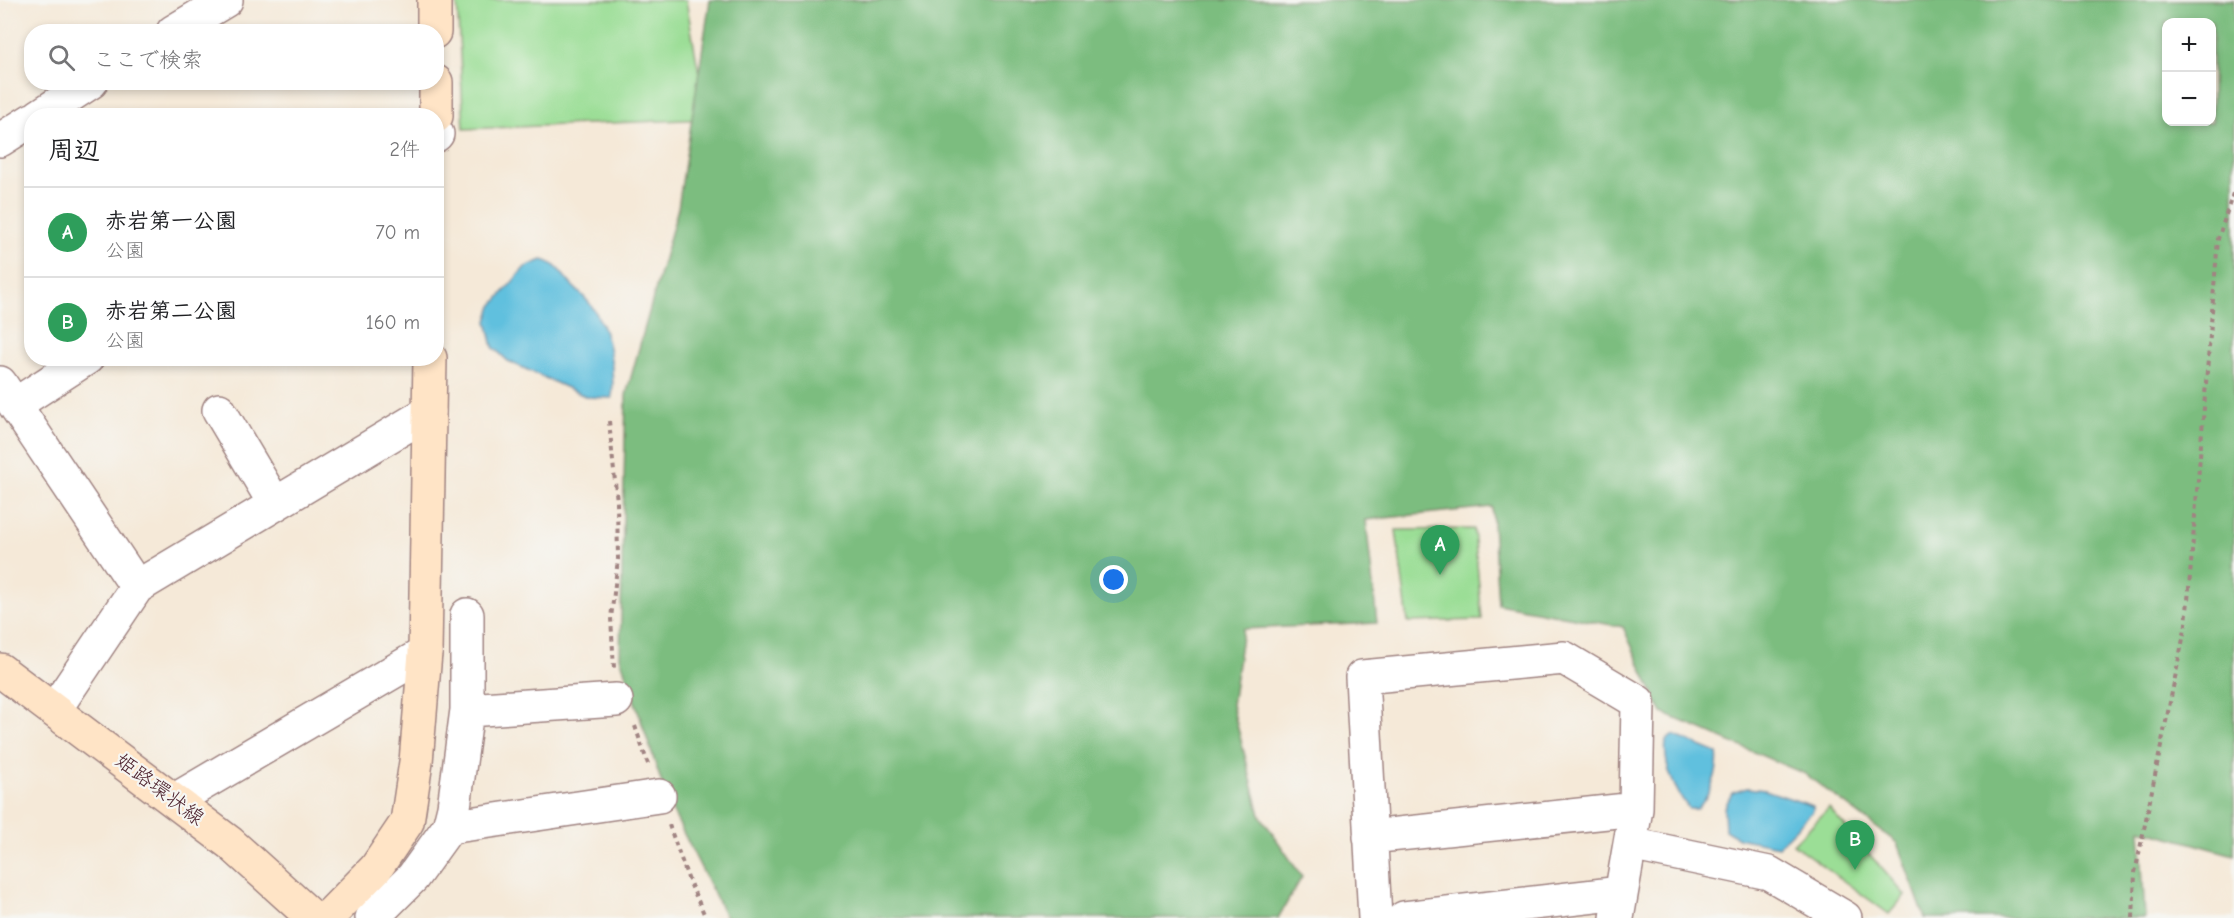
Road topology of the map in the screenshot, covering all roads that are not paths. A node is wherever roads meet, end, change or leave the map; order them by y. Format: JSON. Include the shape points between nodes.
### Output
{"nodes":[{"id":1,"x":434,"y":0,"type":"edge"},
{"id":2,"x":206,"y":5,"type":"edge"},
{"id":3,"x":183,"y":24,"type":"edge"},
{"id":4,"x":434,"y":24,"type":"edge"},
{"id":5,"x":80,"y":90,"type":"edge"},
{"id":6,"x":436,"y":90,"type":"edge"},
{"id":7,"x":51,"y":108,"type":"edge"},
{"id":8,"x":436,"y":108,"type":"edge"},
{"id":9,"x":24,"y":124,"type":"edge"},
{"id":10,"x":1,"y":136,"type":"edge"},
{"id":11,"x":69,"y":366,"type":"edge"},
{"id":12,"x":430,"y":366,"type":"edge"},
{"id":13,"x":8,"y":394,"type":"edge"},
{"id":14,"x":219,"y":410,"type":"dead end"},
{"id":15,"x":429,"y":412,"type":"junction"},
{"id":16,"x":275,"y":504,"type":"junction"},
{"id":17,"x":137,"y":587,"type":"junction"},
{"id":18,"x":467,"y":615,"type":"dead end"},
{"id":19,"x":425,"y":653,"type":"junction"},
{"id":20,"x":0,"y":670,"type":"edge"},
{"id":21,"x":616,"y":700,"type":"dead end"},
{"id":22,"x":56,"y":709,"type":"junction"},
{"id":23,"x":467,"y":710,"type":"junction"},
{"id":24,"x":659,"y":796,"type":"dead end"},
{"id":25,"x":175,"y":801,"type":"junction"},
{"id":26,"x":1636,"y":809,"type":"junction"},
{"id":27,"x":449,"y":827,"type":"junction"},
{"id":28,"x":1370,"y":837,"type":"junction"},
{"id":29,"x":1630,"y":844,"type":"junction"},
{"id":30,"x":1619,"y":905,"type":"edge"},
{"id":31,"x":313,"y":918,"type":"edge"},
{"id":32,"x":327,"y":918,"type":"edge"},
{"id":33,"x":372,"y":918,"type":"edge"},
{"id":34,"x":1375,"y":918,"type":"edge"},
{"id":35,"x":1404,"y":918,"type":"edge"},
{"id":36,"x":1845,"y":918,"type":"edge"}],
"edges":[{"from":1,"to":4,"type":"street"},
{"from":2,"to":3,"type":"street"},
{"from":5,"to":7,"type":"street"},
{"from":6,"to":8,"type":"street"},
{"from":9,"to":10,"type":"street"},
{"from":11,"to":13,"type":"street"},
{"from":12,"to":15,"type":"street"},
{"from":13,"to":17,"type":"street"},
{"from":14,"to":16,"type":"street"},
{"from":15,"to":16,"type":"street"},
{"from":15,"to":19,"type":"street"},
{"from":16,"to":17,"type":"street"},
{"from":17,"to":22,"type":"street"},
{"from":18,"to":23,"type":"street"},
{"from":19,"to":25,"type":"street"},
{"from":19,"to":32,"type":"street","via":[[407,822],[376,868]]},
{"from":20,"to":22,"type":"street","name":"姫路環状線"},
{"from":21,"to":23,"type":"street"},
{"from":22,"to":25,"type":"street","name":"姫路環状線"},
{"from":23,"to":27,"type":"street"},
{"from":24,"to":27,"type":"street"},
{"from":25,"to":31,"type":"street","name":"姫路環状線","via":[[230,843]]},
{"from":26,"to":28,"type":"street"},
{"from":26,"to":28,"type":"street","via":[[1638,702],[1564,658],[1362,677]]},
{"from":26,"to":29,"type":"street"},
{"from":27,"to":33,"type":"street","via":[[413,877]]},
{"from":28,"to":34,"type":"street"},
{"from":29,"to":30,"type":"street"},
{"from":29,"to":36,"type":"street","via":[[1769,873]]},
{"from":30,"to":35,"type":"street"}]}
